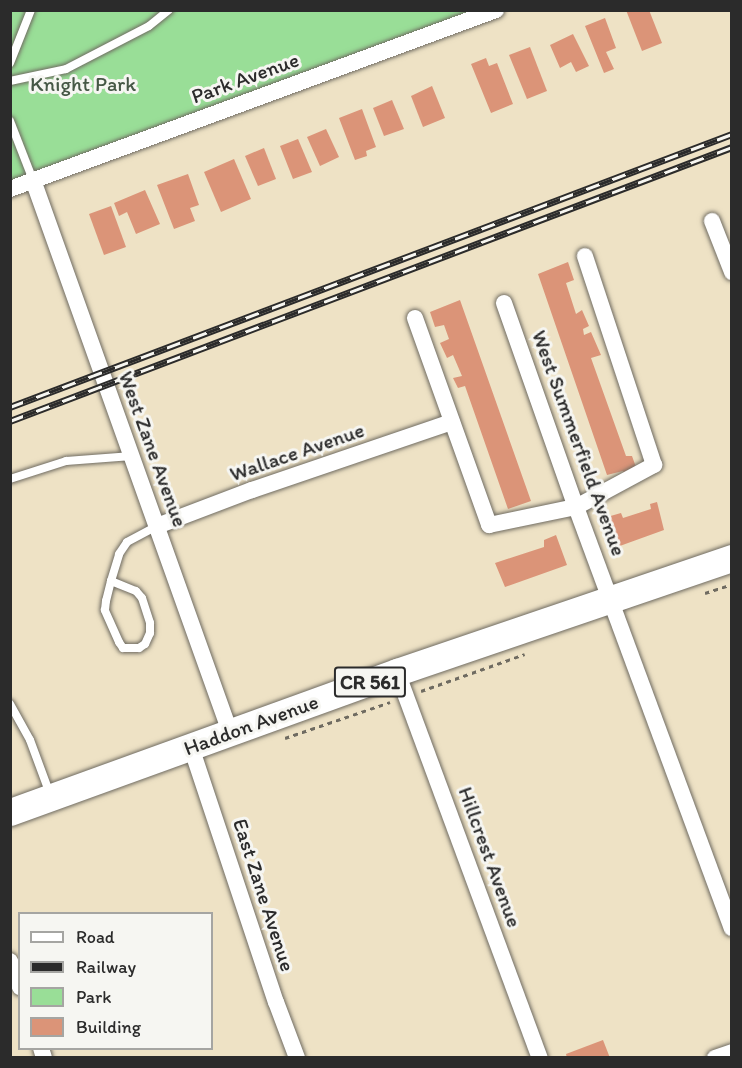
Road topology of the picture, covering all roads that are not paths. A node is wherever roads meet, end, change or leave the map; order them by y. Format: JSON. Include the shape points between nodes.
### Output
{"nodes":[{"id":1,"x":31,"y":10,"type":"edge"},
{"id":2,"x":169,"y":10,"type":"edge"},
{"id":3,"x":496,"y":10,"type":"edge"},
{"id":4,"x":10,"y":63,"type":"edge"},
{"id":5,"x":10,"y":81,"type":"edge"},
{"id":6,"x":10,"y":121,"type":"edge"},
{"id":7,"x":33,"y":180,"type":"junction"},
{"id":8,"x":10,"y":189,"type":"edge"},
{"id":9,"x":712,"y":221,"type":"dead end"},
{"id":10,"x":585,"y":256,"type":"dead end"},
{"id":11,"x":732,"y":272,"type":"edge"},
{"id":12,"x":504,"y":303,"type":"dead end"},
{"id":13,"x":415,"y":318,"type":"dead end"},
{"id":14,"x":452,"y":422,"type":"junction"},
{"id":15,"x":132,"y":456,"type":"junction"},
{"id":16,"x":10,"y":479,"type":"edge"},
{"id":17,"x":576,"y":507,"type":"junction"},
{"id":18,"x":157,"y":526,"type":"junction"},
{"id":19,"x":732,"y":558,"type":"edge"},
{"id":20,"x":111,"y":581,"type":"junction"},
{"id":21,"x":612,"y":598,"type":"junction"},
{"id":22,"x":402,"y":684,"type":"junction"},
{"id":23,"x":10,"y":704,"type":"edge"},
{"id":24,"x":230,"y":732,"type":"junction"},
{"id":25,"x":191,"y":747,"type":"junction"},
{"id":26,"x":51,"y":798,"type":"junction"},
{"id":27,"x":10,"y":812,"type":"edge"},
{"id":28,"x":732,"y":928,"type":"edge"},
{"id":29,"x":10,"y":961,"type":"edge"},
{"id":30,"x":18,"y":982,"type":"edge"},
{"id":31,"x":732,"y":1052,"type":"edge"},
{"id":32,"x":297,"y":1058,"type":"edge"},
{"id":33,"x":540,"y":1058,"type":"edge"},
{"id":34,"x":716,"y":1058,"type":"edge"}],
"edges":[{"from":1,"to":4,"type":"lane"},
{"from":2,"to":5,"type":"lane","via":[[148,26],[66,69]]},
{"from":3,"to":7,"type":"street","name":"Park Avenue"},
{"from":6,"to":7,"type":"lane"},
{"from":7,"to":8,"type":"street","name":"Park Avenue"},
{"from":7,"to":15,"type":"street","name":"West Zane Avenue"},
{"from":9,"to":11,"type":"street"},
{"from":10,"to":17,"type":"street","via":[[654,465]]},
{"from":12,"to":17,"type":"street","name":"West Summerfield Avenue"},
{"from":13,"to":14,"type":"street"},
{"from":14,"to":17,"type":"street","via":[[489,525]]},
{"from":14,"to":18,"type":"street","name":"Wallace Avenue"},
{"from":15,"to":16,"type":"lane","via":[[66,461]]},
{"from":15,"to":18,"type":"street","name":"West Zane Avenue"},
{"from":17,"to":21,"type":"street","name":"West Summerfield Avenue"},
{"from":18,"to":20,"type":"lane","via":[[127,542]]},
{"from":18,"to":24,"type":"street","name":"West Zane Avenue"},
{"from":19,"to":21,"type":"main road","name":"Haddon Avenue","number":"CR 561"},
{"from":20,"to":20,"type":"lane","via":[[105,610],[123,648],[139,648],[150,633],[142,598],[136,591]]},
{"from":21,"to":22,"type":"main road","name":"Haddon Avenue","number":"CR 561"},
{"from":21,"to":28,"type":"street","name":"West Summerfield Avenue"},
{"from":22,"to":24,"type":"main road","name":"Haddon Avenue","number":"CR 561"},
{"from":22,"to":33,"type":"street","name":"Hillcrest Avenue"},
{"from":23,"to":26,"type":"lane","via":[[30,740]]},
{"from":24,"to":25,"type":"main road","name":"Haddon Avenue","number":"CR 561"},
{"from":25,"to":26,"type":"main road","name":"Haddon Avenue","number":"CR 561"},
{"from":25,"to":32,"type":"street","name":"East Zane Avenue"},
{"from":26,"to":27,"type":"main road","name":"Haddon Avenue","number":"CR 561"},
{"from":29,"to":30,"type":"street"},
{"from":31,"to":34,"type":"street"}]}
